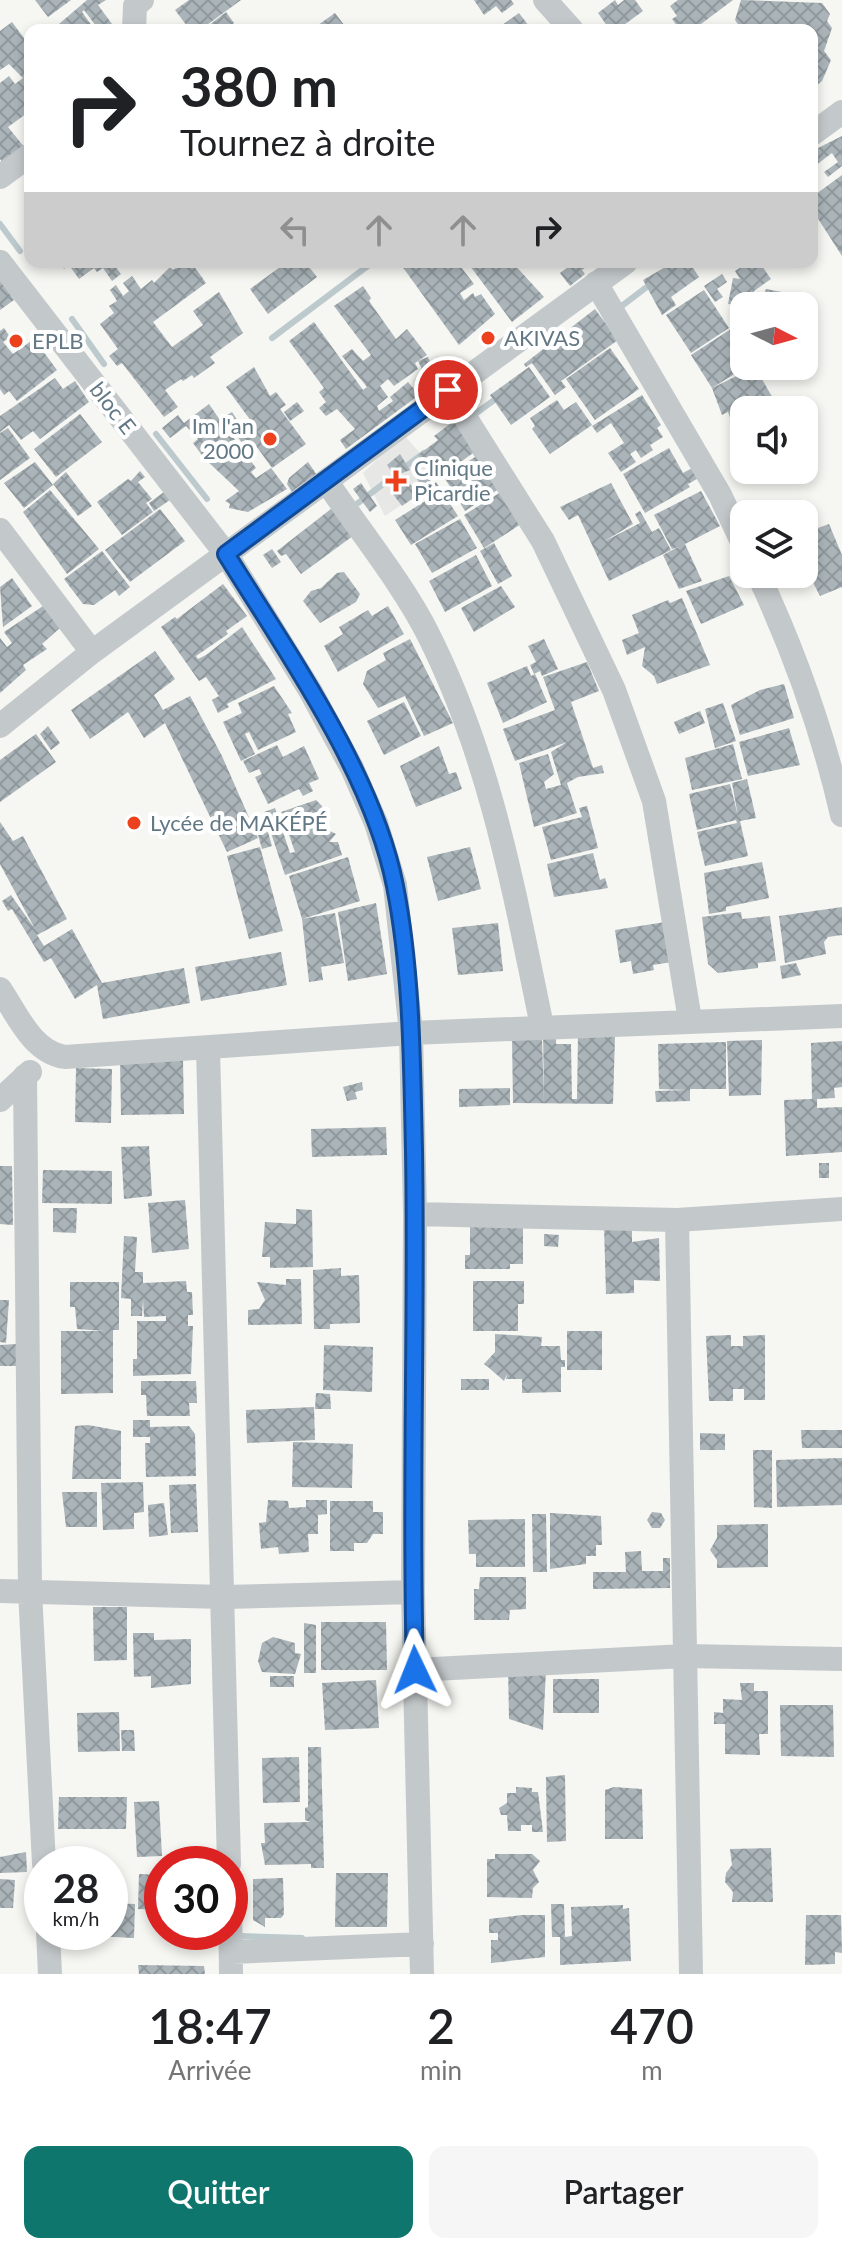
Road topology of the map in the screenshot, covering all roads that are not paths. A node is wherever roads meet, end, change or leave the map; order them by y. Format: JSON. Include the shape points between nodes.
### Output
{"nodes":[{"id":1,"x":142,"y":0,"type":"edge"},
{"id":2,"x":545,"y":0,"type":"edge"},
{"id":3,"x":134,"y":24,"type":"edge"},
{"id":4,"x":567,"y":24,"type":"edge"},
{"id":5,"x":842,"y":112,"type":"edge"},
{"id":6,"x":818,"y":130,"type":"edge"},
{"id":7,"x":24,"y":159,"type":"edge"},
{"id":8,"x":0,"y":177,"type":"edge"},
{"id":9,"x":0,"y":262,"type":"edge"},
{"id":10,"x":617,"y":268,"type":"edge"},
{"id":11,"x":596,"y":283,"type":"junction"},
{"id":12,"x":448,"y":390,"type":"junction"},
{"id":13,"x":327,"y":482,"type":"junction"},
{"id":14,"x":730,"y":516,"type":"edge"},
{"id":15,"x":0,"y":530,"type":"edge"},
{"id":16,"x":226,"y":554,"type":"junction"},
{"id":17,"x":765,"y":588,"type":"edge"},
{"id":18,"x":92,"y":652,"type":"junction"},
{"id":19,"x":0,"y":726,"type":"edge"},
{"id":20,"x":834,"y":748,"type":"edge"},
{"id":21,"x":842,"y":815,"type":"edge"},
{"id":22,"x":0,"y":989,"type":"edge"},
{"id":23,"x":842,"y":1016,"type":"edge"},
{"id":24,"x":690,"y":1020,"type":"junction"},
{"id":25,"x":542,"y":1026,"type":"junction"},
{"id":26,"x":411,"y":1033,"type":"junction"},
{"id":27,"x":208,"y":1048,"type":"junction"},
{"id":28,"x":51,"y":1055,"type":"junction"},
{"id":29,"x":25,"y":1076,"type":"junction"},
{"id":30,"x":0,"y":1100,"type":"edge"},
{"id":31,"x":842,"y":1209,"type":"edge"},
{"id":32,"x":415,"y":1214,"type":"junction"},
{"id":33,"x":677,"y":1220,"type":"junction"},
{"id":34,"x":0,"y":1591,"type":"edge"},
{"id":35,"x":30,"y":1591,"type":"junction"},
{"id":36,"x":413,"y":1592,"type":"junction"},
{"id":37,"x":223,"y":1597,"type":"junction"},
{"id":38,"x":685,"y":1656,"type":"junction"},
{"id":39,"x":842,"y":1659,"type":"edge"},
{"id":40,"x":415,"y":1670,"type":"junction"},
{"id":41,"x":43,"y":1846,"type":"edge"},
{"id":42,"x":229,"y":1846,"type":"edge"},
{"id":43,"x":422,"y":1944,"type":"junction"},
{"id":44,"x":49,"y":1950,"type":"edge"},
{"id":45,"x":231,"y":1963,"type":"edge"},
{"id":46,"x":50,"y":1974,"type":"edge"},
{"id":47,"x":422,"y":1974,"type":"edge"},
{"id":48,"x":691,"y":1974,"type":"edge"}],
"edges":[{"from":1,"to":3,"type":"street","via":[[135,6]]},
{"from":2,"to":4,"type":"street"},
{"from":5,"to":6,"type":"street"},
{"from":7,"to":8,"type":"street"},
{"from":9,"to":16,"type":"street","name":"bloc E"},
{"from":10,"to":11,"type":"street"},
{"from":11,"to":12,"type":"street"},
{"from":11,"to":14,"type":"street"},
{"from":12,"to":13,"type":"street"},
{"from":12,"to":24,"type":"street","via":[[543,541],[614,690],[654,801]]},
{"from":13,"to":16,"type":"street"},
{"from":13,"to":25,"type":"street","via":[[427,631],[455,690],[483,762],[503,836]]},
{"from":15,"to":18,"type":"street"},
{"from":16,"to":18,"type":"street"},
{"from":16,"to":26,"type":"street","name":"bloc E","via":[[311,692],[376,823],[395,885]]},
{"from":17,"to":20,"type":"street"},
{"from":18,"to":19,"type":"street"},
{"from":20,"to":21,"type":"street"},
{"from":22,"to":28,"type":"street","via":[[39,1047]]},
{"from":23,"to":24,"type":"street"},
{"from":24,"to":25,"type":"street"},
{"from":25,"to":26,"type":"street"},
{"from":26,"to":27,"type":"street"},
{"from":26,"to":32,"type":"street","name":"bloc E"},
{"from":27,"to":28,"type":"street"},
{"from":27,"to":37,"type":"street"},
{"from":28,"to":29,"type":"street"},
{"from":29,"to":30,"type":"street"},
{"from":29,"to":35,"type":"street"},
{"from":31,"to":33,"type":"street"},
{"from":32,"to":33,"type":"street"},
{"from":32,"to":36,"type":"street","name":"bloc E"},
{"from":33,"to":38,"type":"street"},
{"from":34,"to":35,"type":"street"},
{"from":35,"to":37,"type":"street"},
{"from":35,"to":41,"type":"street"},
{"from":36,"to":37,"type":"street"},
{"from":36,"to":40,"type":"street","name":"bloc E"},
{"from":37,"to":42,"type":"street"},
{"from":38,"to":39,"type":"street"},
{"from":38,"to":40,"type":"street"},
{"from":38,"to":48,"type":"street"},
{"from":40,"to":43,"type":"street","name":"bloc E"},
{"from":43,"to":45,"type":"street"},
{"from":43,"to":47,"type":"street","name":"bloc E"},
{"from":44,"to":46,"type":"street"}]}
